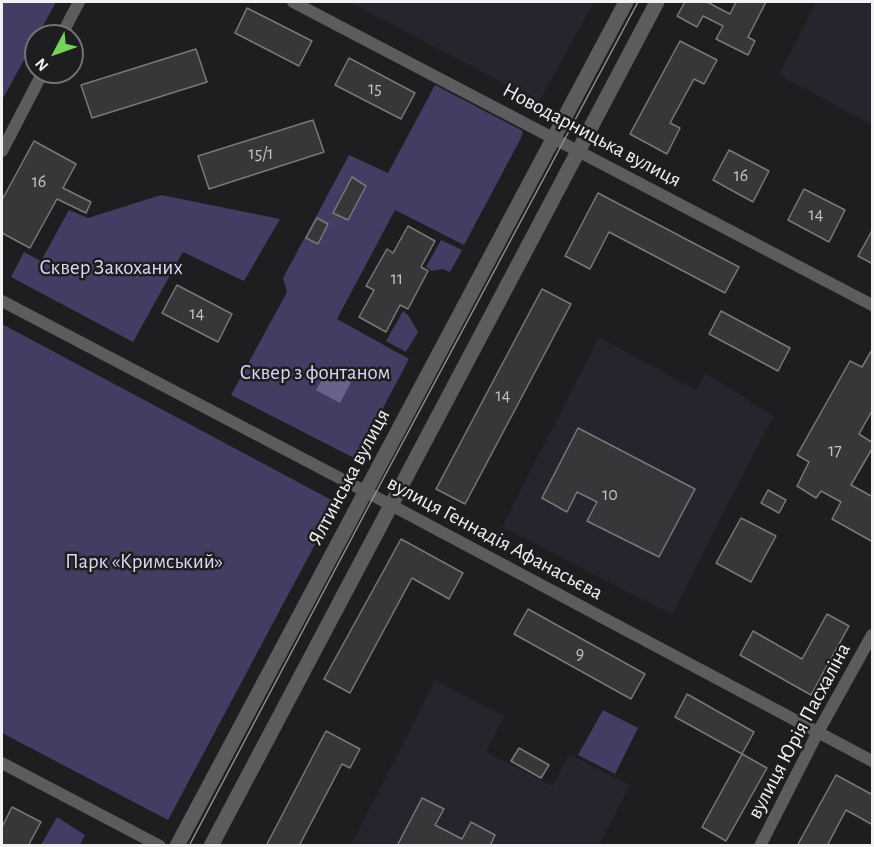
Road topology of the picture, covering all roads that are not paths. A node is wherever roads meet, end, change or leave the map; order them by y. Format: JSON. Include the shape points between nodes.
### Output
{"nodes":[{"id":1,"x":79,"y":2,"type":"edge"},
{"id":2,"x":293,"y":2,"type":"edge"},
{"id":3,"x":626,"y":2,"type":"edge"},
{"id":4,"x":657,"y":2,"type":"edge"},
{"id":5,"x":67,"y":24,"type":"edge"},
{"id":6,"x":37,"y":84,"type":"edge"},
{"id":7,"x":554,"y":137,"type":"junction"},
{"id":8,"x":579,"y":150,"type":"junction"},
{"id":9,"x":2,"y":151,"type":"edge"},
{"id":10,"x":2,"y":301,"type":"edge"},
{"id":11,"x":873,"y":304,"type":"edge"},
{"id":12,"x":365,"y":491,"type":"junction"},
{"id":13,"x":390,"y":505,"type":"junction"},
{"id":14,"x":873,"y":634,"type":"edge"},
{"id":15,"x":818,"y":732,"type":"junction"},
{"id":16,"x":873,"y":761,"type":"edge"},
{"id":17,"x":2,"y":763,"type":"edge"},
{"id":18,"x":160,"y":846,"type":"edge"},
{"id":19,"x":177,"y":846,"type":"edge"},
{"id":20,"x":211,"y":846,"type":"edge"},
{"id":21,"x":760,"y":846,"type":"edge"}],
"edges":[{"from":1,"to":5,"type":"street"},
{"from":2,"to":7,"type":"street","name":"Новодарницька вулиця"},
{"from":3,"to":7,"type":"street","name":"Ялтинська вулиця"},
{"from":4,"to":8,"type":"street"},
{"from":6,"to":9,"type":"street"},
{"from":7,"to":8,"type":"street","name":"Новодарницька вулиця"},
{"from":7,"to":12,"type":"street","name":"Ялтинська вулиця"},
{"from":8,"to":11,"type":"street","name":"Новодарницька вулиця"},
{"from":8,"to":13,"type":"street"},
{"from":10,"to":12,"type":"street","name":"вулиця Геннадія Афанасьєва"},
{"from":12,"to":13,"type":"street","name":"вулиця Геннадія Афанасьєва"},
{"from":12,"to":19,"type":"street","name":"Ялтинська вулиця"},
{"from":13,"to":15,"type":"street","name":"вулиця Геннадія Афанасьєва"},
{"from":13,"to":20,"type":"street"},
{"from":14,"to":15,"type":"street","name":"вулиця Юрія Пасхаліна"},
{"from":15,"to":16,"type":"street","name":"вулиця Геннадія Афанасьєва"},
{"from":15,"to":21,"type":"street","name":"вулиця Юрія Пасхаліна"},
{"from":17,"to":18,"type":"street"}]}
